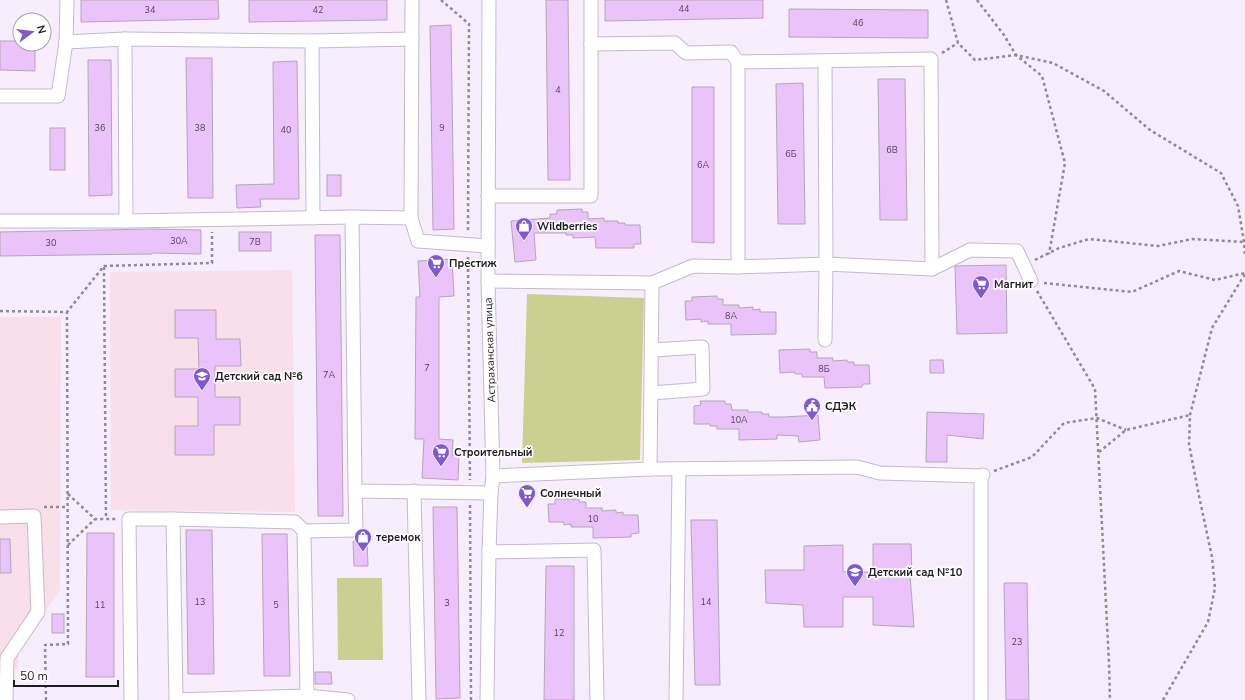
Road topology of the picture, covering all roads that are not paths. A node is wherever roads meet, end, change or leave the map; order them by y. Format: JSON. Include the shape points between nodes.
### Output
{"nodes":[{"id":1,"x":68,"y":0,"type":"edge"},
{"id":2,"x":412,"y":0,"type":"edge"},
{"id":3,"x":489,"y":0,"type":"edge"},
{"id":4,"x":591,"y":0,"type":"edge"},
{"id":5,"x":125,"y":39,"type":"junction"},
{"id":6,"x":412,"y":39,"type":"junction"},
{"id":7,"x":312,"y":41,"type":"junction"},
{"id":8,"x":66,"y":42,"type":"junction"},
{"id":9,"x":591,"y":44,"type":"junction"},
{"id":10,"x":825,"y":61,"type":"junction"},
{"id":11,"x":738,"y":62,"type":"junction"},
{"id":12,"x":0,"y":96,"type":"edge"},
{"id":13,"x":488,"y":196,"type":"junction"},
{"id":14,"x":352,"y":217,"type":"junction"},
{"id":15,"x":313,"y":218,"type":"junction"},
{"id":16,"x":411,"y":218,"type":"junction"},
{"id":17,"x":0,"y":221,"type":"edge"},
{"id":18,"x":126,"y":221,"type":"junction"},
{"id":19,"x":488,"y":246,"type":"junction"},
{"id":20,"x":826,"y":264,"type":"junction"},
{"id":21,"x":738,"y":267,"type":"junction"},
{"id":22,"x":932,"y":269,"type":"junction"},
{"id":23,"x":488,"y":281,"type":"junction"},
{"id":24,"x":1031,"y":281,"type":"road end"},
{"id":25,"x":652,"y":283,"type":"junction"},
{"id":26,"x":825,"y":340,"type":"dead end"},
{"id":27,"x":652,"y":350,"type":"junction"},
{"id":28,"x":652,"y":393,"type":"junction"},
{"id":29,"x":650,"y":469,"type":"junction"},
{"id":30,"x":679,"y":469,"type":"junction"},
{"id":31,"x":494,"y":476,"type":"junction"},
{"id":32,"x":355,"y":491,"type":"junction"},
{"id":33,"x":414,"y":491,"type":"junction"},
{"id":34,"x":491,"y":494,"type":"junction"},
{"id":35,"x":0,"y":517,"type":"edge"},
{"id":36,"x":173,"y":519,"type":"junction"},
{"id":37,"x":304,"y":531,"type":"junction"},
{"id":38,"x":489,"y":552,"type":"junction"},
{"id":39,"x":307,"y":696,"type":"junction"},
{"id":40,"x":6,"y":700,"type":"edge"},
{"id":41,"x":131,"y":700,"type":"edge"},
{"id":42,"x":348,"y":700,"type":"edge"},
{"id":43,"x":419,"y":700,"type":"edge"},
{"id":44,"x":487,"y":700,"type":"edge"},
{"id":45,"x":597,"y":700,"type":"edge"},
{"id":46,"x":676,"y":700,"type":"edge"},
{"id":47,"x":981,"y":700,"type":"edge"}],
"edges":[{"from":1,"to":8,"type":"street"},
{"from":2,"to":6,"type":"street"},
{"from":3,"to":13,"type":"street","name":"Астраханская улица"},
{"from":4,"to":9,"type":"street"},
{"from":5,"to":7,"type":"street"},
{"from":5,"to":8,"type":"street"},
{"from":5,"to":18,"type":"street"},
{"from":6,"to":7,"type":"street"},
{"from":6,"to":16,"type":"street"},
{"from":7,"to":15,"type":"street"},
{"from":8,"to":12,"type":"street","via":[[58,96]]},
{"from":9,"to":11,"type":"street","via":[[675,43],[686,53],[731,52]]},
{"from":9,"to":13,"type":"street","via":[[591,196]]},
{"from":10,"to":11,"type":"street"},
{"from":10,"to":20,"type":"street"},
{"from":10,"to":22,"type":"street","via":[[931,59]]},
{"from":11,"to":21,"type":"street"},
{"from":13,"to":19,"type":"street","name":"Астраханская улица"},
{"from":14,"to":15,"type":"street"},
{"from":14,"to":16,"type":"street"},
{"from":14,"to":32,"type":"street"},
{"from":15,"to":18,"type":"street"},
{"from":16,"to":19,"type":"street","via":[[418,241]]},
{"from":17,"to":18,"type":"street"},
{"from":19,"to":23,"type":"street","name":"Астраханская улица"},
{"from":20,"to":21,"type":"street"},
{"from":20,"to":22,"type":"street"},
{"from":20,"to":26,"type":"street"},
{"from":21,"to":25,"type":"street","via":[[693,266]]},
{"from":22,"to":24,"type":"street","via":[[970,250],[1017,251]]},
{"from":23,"to":25,"type":"street"},
{"from":23,"to":31,"type":"street","name":"Астраханская улица"},
{"from":25,"to":27,"type":"street"},
{"from":27,"to":28,"type":"street"},
{"from":27,"to":28,"type":"street","via":[[702,347],[704,389]]},
{"from":28,"to":29,"type":"street"},
{"from":29,"to":30,"type":"street"},
{"from":29,"to":31,"type":"street"},
{"from":30,"to":46,"type":"street"},
{"from":30,"to":47,"type":"street","via":[[857,467],[880,473],[982,476]]},
{"from":31,"to":34,"type":"street","name":"Астраханская улица"},
{"from":32,"to":33,"type":"street"},
{"from":32,"to":37,"type":"street","via":[[356,530]]},
{"from":33,"to":34,"type":"street"},
{"from":33,"to":43,"type":"street"},
{"from":34,"to":38,"type":"street","name":"Астраханская улица"},
{"from":35,"to":40,"type":"street","via":[[34,516],[38,612],[7,658]]},
{"from":36,"to":37,"type":"street","via":[[295,522]]},
{"from":36,"to":39,"type":"street","via":[[176,700]]},
{"from":36,"to":41,"type":"street","via":[[129,519]]},
{"from":37,"to":39,"type":"street"},
{"from":38,"to":44,"type":"street","name":"Астраханская улица"},
{"from":38,"to":45,"type":"street","via":[[594,550]]},
{"from":39,"to":42,"type":"street"}]}
